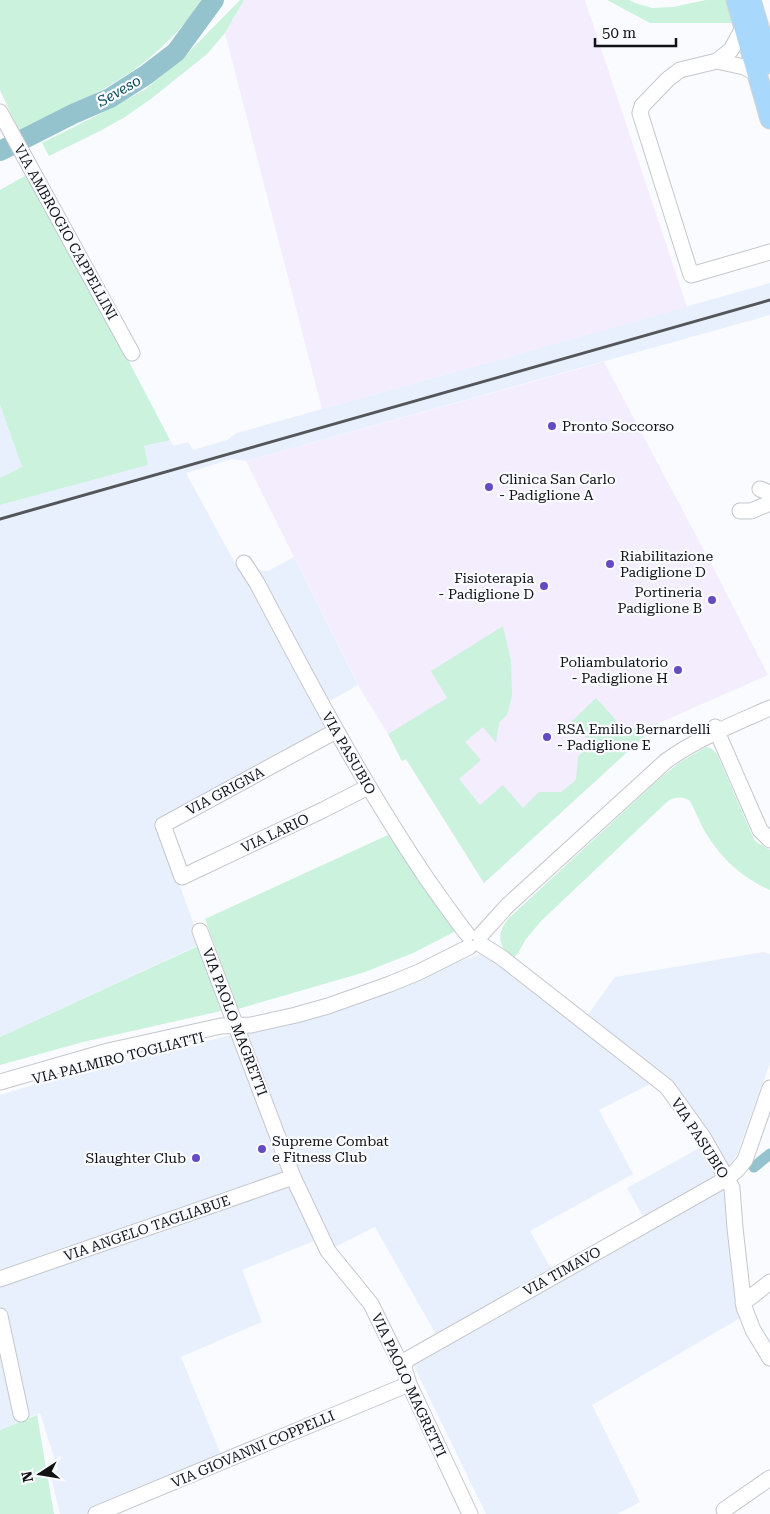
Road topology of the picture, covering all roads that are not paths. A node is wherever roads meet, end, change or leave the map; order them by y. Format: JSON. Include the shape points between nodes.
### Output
{"nodes":[{"id":1,"x":736,"y":0,"type":"edge"},
{"id":2,"x":751,"y":0,"type":"edge"},
{"id":3,"x":762,"y":34,"type":"edge"},
{"id":4,"x":717,"y":61,"type":"junction"},
{"id":5,"x":764,"y":69,"type":"edge"},
{"id":6,"x":0,"y":112,"type":"edge"},
{"id":7,"x":770,"y":119,"type":"edge"},
{"id":8,"x":770,"y":252,"type":"edge"},
{"id":9,"x":132,"y":353,"type":"dead end"},
{"id":10,"x":770,"y":503,"type":"edge"},
{"id":11,"x":740,"y":511,"type":"dead end"},
{"id":12,"x":244,"y":563,"type":"dead end"},
{"id":13,"x":770,"y":703,"type":"edge"},
{"id":14,"x":770,"y":708,"type":"edge"},
{"id":15,"x":716,"y":729,"type":"junction"},
{"id":16,"x":336,"y":731,"type":"junction"},
{"id":17,"x":368,"y":787,"type":"junction"},
{"id":18,"x":770,"y":840,"type":"edge"},
{"id":19,"x":182,"y":877,"type":"joint"},
{"id":20,"x":200,"y":930,"type":"dead end"},
{"id":21,"x":473,"y":939,"type":"junction"},
{"id":22,"x":236,"y":1026,"type":"junction"},
{"id":23,"x":0,"y":1082,"type":"edge"},
{"id":24,"x":0,"y":1088,"type":"edge"},
{"id":25,"x":770,"y":1088,"type":"edge"},
{"id":26,"x":293,"y":1177,"type":"junction"},
{"id":27,"x":726,"y":1179,"type":"junction"},
{"id":28,"x":0,"y":1279,"type":"edge"},
{"id":29,"x":770,"y":1282,"type":"edge"},
{"id":30,"x":743,"y":1303,"type":"junction"},
{"id":31,"x":0,"y":1316,"type":"edge"},
{"id":32,"x":770,"y":1358,"type":"edge"},
{"id":33,"x":404,"y":1368,"type":"junction"},
{"id":34,"x":409,"y":1384,"type":"junction"},
{"id":35,"x":21,"y":1414,"type":"dead end"},
{"id":36,"x":770,"y":1478,"type":"edge"},
{"id":37,"x":724,"y":1510,"type":"dead end"},
{"id":38,"x":96,"y":1514,"type":"edge"},
{"id":39,"x":470,"y":1514,"type":"edge"}],
"edges":[{"from":1,"to":3,"type":"main road"},
{"from":2,"to":3,"type":"main road"},
{"from":3,"to":4,"type":"street"},
{"from":3,"to":5,"type":"main road"},
{"from":3,"to":5,"type":"main road"},
{"from":4,"to":5,"type":"street"},
{"from":4,"to":8,"type":"street","via":[[676,72],[642,106],[640,113],[691,275]]},
{"from":5,"to":7,"type":"main road"},
{"from":6,"to":9,"type":"street","name":"VIA AMBROGIO CAPPELLINI"},
{"from":10,"to":11,"type":"street","via":[[751,511]]},
{"from":12,"to":16,"type":"street","name":"VIA PASUBIO"},
{"from":13,"to":15,"type":"street"},
{"from":14,"to":15,"type":"street"},
{"from":15,"to":18,"type":"street","via":[[760,830]]},
{"from":15,"to":21,"type":"street","via":[[666,761]]},
{"from":16,"to":17,"type":"street","name":"VIA PASUBIO"},
{"from":16,"to":19,"type":"street","name":"VIA GRIGNA","via":[[163,825]]},
{"from":17,"to":19,"type":"street","name":"VIA LARIO"},
{"from":17,"to":21,"type":"street","name":"VIA PASUBIO","via":[[407,849]]},
{"from":20,"to":22,"type":"street","name":"VIA PAOLO MAGRETTI"},
{"from":21,"to":22,"type":"street","name":"VIA PALMIRO TOGLIATTI","via":[[388,978],[295,1010],[250,1019]]},
{"from":21,"to":27,"type":"street","name":"VIA PASUBIO","via":[[501,957],[667,1087],[703,1137]]},
{"from":22,"to":23,"type":"street","name":"VIA PALMIRO TOGLIATTI","via":[[221,1026],[108,1052]]},
{"from":22,"to":24,"type":"street","name":"VIA PALMIRO TOGLIATTI"},
{"from":22,"to":26,"type":"street","name":"VIA PAOLO MAGRETTI"},
{"from":25,"to":27,"type":"street","name":"VIA TIMAVO","via":[[745,1160]]},
{"from":26,"to":28,"type":"street","name":"VIA ANGELO TAGLIABUE"},
{"from":26,"to":33,"type":"street","name":"VIA PAOLO MAGRETTI","via":[[328,1252],[371,1304]]},
{"from":27,"to":30,"type":"street","name":"VIA PASUBIO","via":[[733,1195]]},
{"from":27,"to":33,"type":"street","name":"VIA TIMAVO","via":[[408,1359]]},
{"from":29,"to":30,"type":"street"},
{"from":30,"to":32,"type":"street","name":"VIA PASUBIO","via":[[753,1330]]},
{"from":31,"to":35,"type":"street"},
{"from":33,"to":34,"type":"street","name":"VIA PAOLO MAGRETTI"},
{"from":34,"to":38,"type":"street","name":"VIA GIOVANNI COPPELLI"},
{"from":34,"to":39,"type":"street","name":"VIA PAOLO MAGRETTI"},
{"from":36,"to":37,"type":"street"}]}
